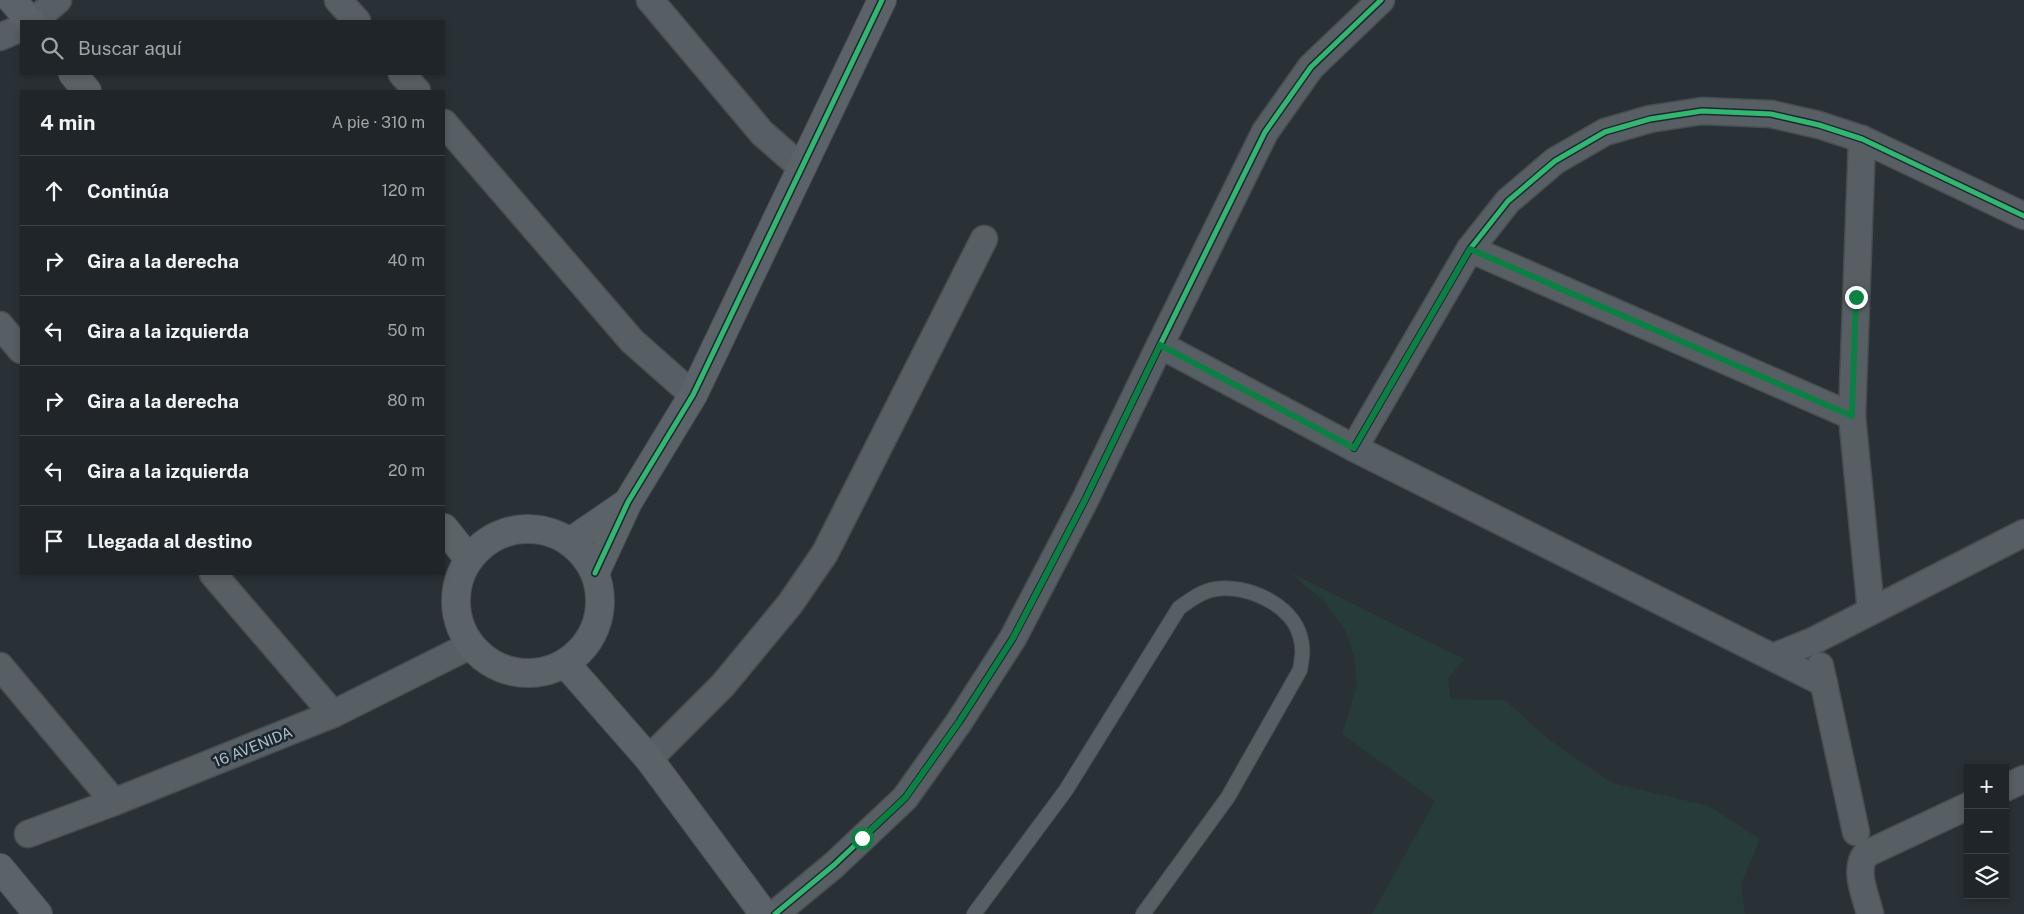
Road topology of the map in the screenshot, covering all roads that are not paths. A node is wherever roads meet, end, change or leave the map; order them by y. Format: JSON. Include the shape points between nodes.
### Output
{"nodes":[{"id":1,"x":12,"y":0,"type":"edge"},
{"id":2,"x":58,"y":0,"type":"edge"},
{"id":3,"x":338,"y":0,"type":"edge"},
{"id":4,"x":650,"y":0,"type":"edge"},
{"id":5,"x":882,"y":0,"type":"edge"},
{"id":6,"x":1381,"y":0,"type":"edge"},
{"id":7,"x":29,"y":20,"type":"edge"},
{"id":8,"x":35,"y":20,"type":"edge"},
{"id":9,"x":355,"y":20,"type":"edge"},
{"id":10,"x":20,"y":28,"type":"edge"},
{"id":11,"x":0,"y":36,"type":"edge"},
{"id":12,"x":74,"y":75,"type":"edge"},
{"id":13,"x":403,"y":75,"type":"edge"},
{"id":14,"x":86,"y":90,"type":"edge"},
{"id":15,"x":416,"y":90,"type":"edge"},
{"id":16,"x":445,"y":124,"type":"edge"},
{"id":17,"x":1862,"y":140,"type":"junction"},
{"id":18,"x":802,"y":168,"type":"junction"},
{"id":19,"x":2024,"y":216,"type":"edge"},
{"id":20,"x":984,"y":239,"type":"dead end"},
{"id":21,"x":1470,"y":249,"type":"junction"},
{"id":22,"x":0,"y":325,"type":"edge"},
{"id":23,"x":1160,"y":345,"type":"junction"},
{"id":24,"x":20,"y":349,"type":"edge"},
{"id":25,"x":693,"y":395,"type":"junction"},
{"id":26,"x":1852,"y":416,"type":"junction"},
{"id":27,"x":1354,"y":448,"type":"junction"},
{"id":28,"x":628,"y":502,"type":"junction"},
{"id":29,"x":445,"y":529,"type":"edge"},
{"id":30,"x":2024,"y":534,"type":"edge"},
{"id":31,"x":570,"y":542,"type":"junction"},
{"id":32,"x":469,"y":558,"type":"junction"},
{"id":33,"x":595,"y":573,"type":"junction"},
{"id":34,"x":214,"y":575,"type":"edge"},
{"id":35,"x":1871,"y":611,"type":"junction"},
{"id":36,"x":1813,"y":641,"type":"junction"},
{"id":37,"x":471,"y":645,"type":"junction"},
{"id":38,"x":1773,"y":657,"type":"junction"},
{"id":39,"x":565,"y":663,"type":"junction"},
{"id":40,"x":0,"y":666,"type":"edge"},
{"id":41,"x":1824,"y":683,"type":"junction"},
{"id":42,"x":333,"y":714,"type":"junction"},
{"id":43,"x":649,"y":759,"type":"junction"},
{"id":44,"x":2024,"y":780,"type":"edge"},
{"id":45,"x":2009,"y":786,"type":"edge"},
{"id":46,"x":114,"y":802,"type":"junction"},
{"id":47,"x":1964,"y":808,"type":"edge"},
{"id":48,"x":1856,"y":832,"type":"dead end"},
{"id":49,"x":28,"y":834,"type":"dead end"},
{"id":50,"x":0,"y":868,"type":"edge"},
{"id":51,"x":38,"y":914,"type":"edge"},
{"id":52,"x":764,"y":914,"type":"edge"},
{"id":53,"x":776,"y":914,"type":"edge"},
{"id":54,"x":974,"y":914,"type":"edge"},
{"id":55,"x":1143,"y":914,"type":"edge"},
{"id":56,"x":1870,"y":914,"type":"edge"}],
"edges":[{"from":1,"to":7,"type":"street"},
{"from":2,"to":8,"type":"street"},
{"from":3,"to":9,"type":"street"},
{"from":4,"to":18,"type":"street","via":[[762,133]]},
{"from":5,"to":18,"type":"street"},
{"from":6,"to":23,"type":"street","via":[[1311,68],[1265,132]]},
{"from":10,"to":11,"type":"street"},
{"from":12,"to":14,"type":"street"},
{"from":13,"to":15,"type":"street"},
{"from":16,"to":25,"type":"street","via":[[632,341]]},
{"from":17,"to":19,"type":"street"},
{"from":17,"to":21,"type":"street","via":[[1819,125],[1771,114],[1702,111],[1650,119],[1605,132],[1555,161],[1508,201]]},
{"from":17,"to":26,"type":"street"},
{"from":18,"to":25,"type":"street"},
{"from":20,"to":43,"type":"street","via":[[825,553],[790,604],[723,685]]},
{"from":21,"to":26,"type":"street"},
{"from":21,"to":27,"type":"street"},
{"from":22,"to":24,"type":"street"},
{"from":23,"to":27,"type":"street"},
{"from":23,"to":53,"type":"street","via":[[1013,638],[959,722],[905,798]]},
{"from":25,"to":28,"type":"street"},
{"from":26,"to":35,"type":"street"},
{"from":27,"to":38,"type":"street"},
{"from":28,"to":31,"type":"street"},
{"from":28,"to":33,"type":"street"},
{"from":29,"to":32,"type":"street"},
{"from":30,"to":35,"type":"street"},
{"from":31,"to":32,"type":"street","via":[[550,532],[528,528],[505,532],[485,543]]},
{"from":31,"to":33,"type":"street"},
{"from":32,"to":37,"type":"street","via":[[459,579],[455,602],[460,625]]},
{"from":33,"to":39,"type":"street","via":[[600,598],[597,624],[584,646]]},
{"from":34,"to":42,"type":"street"},
{"from":35,"to":36,"type":"street"},
{"from":36,"to":38,"type":"street"},
{"from":36,"to":41,"type":"street"},
{"from":37,"to":39,"type":"street","via":[[490,662],[515,672],[541,672]]},
{"from":37,"to":42,"type":"street","name":"16 AVENIDA"},
{"from":38,"to":41,"type":"street"},
{"from":39,"to":43,"type":"street"},
{"from":40,"to":46,"type":"street"},
{"from":41,"to":48,"type":"street"},
{"from":42,"to":46,"type":"street","name":"16 AVENIDA"},
{"from":43,"to":52,"type":"street"},
{"from":44,"to":45,"type":"street"},
{"from":46,"to":49,"type":"street","name":"16 AVENIDA"},
{"from":47,"to":56,"type":"street","via":[[1866,854],[1859,870]]},
{"from":50,"to":51,"type":"street"},
{"from":54,"to":55,"type":"lane","via":[[1066,790],[1179,608],[1195,596],[1215,589],[1244,591],[1281,608],[1292,620],[1300,634],[1303,652],[1300,670],[1228,797]]}]}
